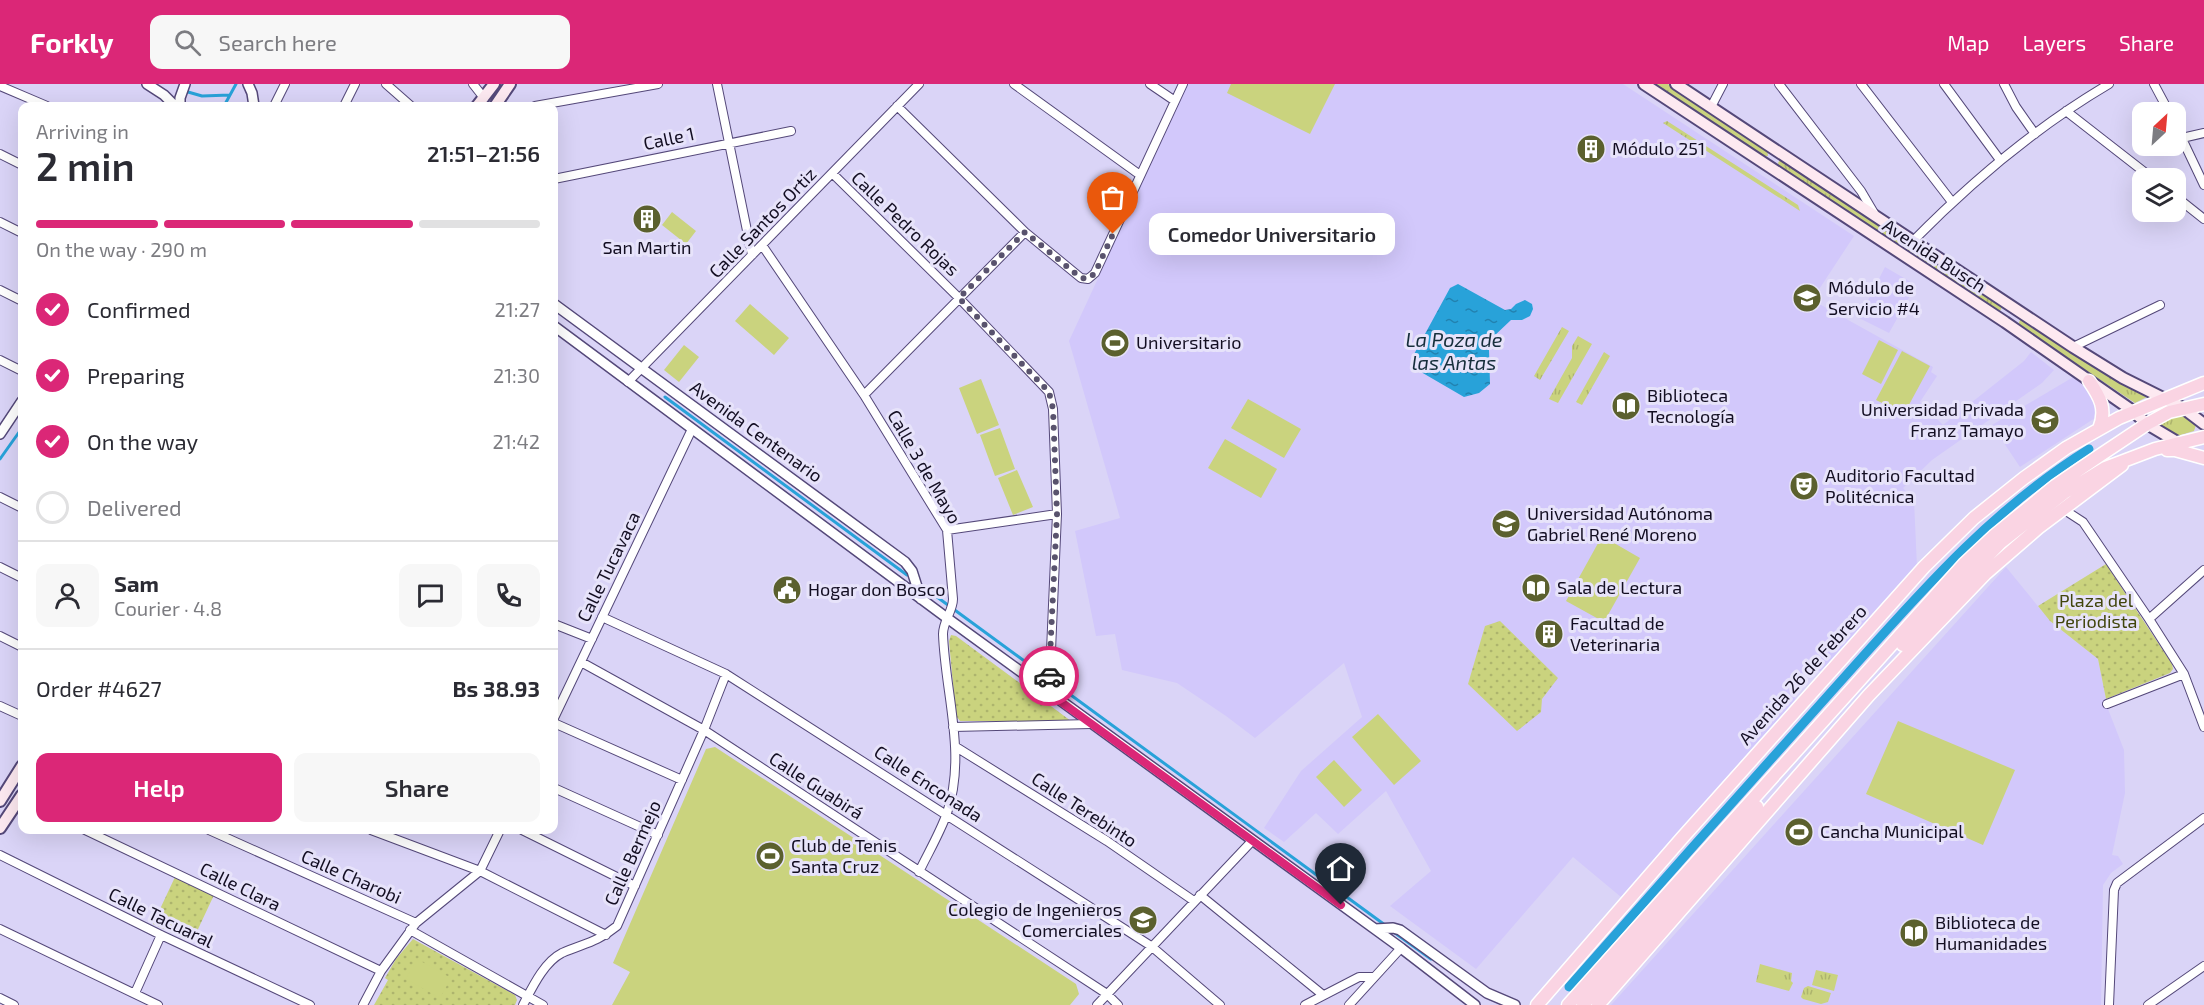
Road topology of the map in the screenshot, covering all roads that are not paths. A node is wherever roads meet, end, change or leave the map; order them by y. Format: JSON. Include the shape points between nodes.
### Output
{"nodes":[{"id":1,"x":147,"y":84,"type":"edge"},
{"id":2,"x":185,"y":84,"type":"edge"},
{"id":3,"x":248,"y":84,"type":"edge"},
{"id":4,"x":285,"y":84,"type":"edge"},
{"id":5,"x":355,"y":84,"type":"edge"},
{"id":6,"x":386,"y":84,"type":"edge"},
{"id":7,"x":473,"y":84,"type":"edge"},
{"id":8,"x":494,"y":84,"type":"edge"},
{"id":9,"x":510,"y":84,"type":"edge"},
{"id":10,"x":658,"y":84,"type":"edge"},
{"id":11,"x":717,"y":84,"type":"edge"},
{"id":12,"x":919,"y":84,"type":"edge"},
{"id":13,"x":1014,"y":84,"type":"edge"},
{"id":14,"x":1150,"y":84,"type":"edge"},
{"id":15,"x":1183,"y":84,"type":"edge"},
{"id":16,"x":1644,"y":84,"type":"edge"},
{"id":17,"x":1676,"y":84,"type":"edge"},
{"id":18,"x":1723,"y":84,"type":"edge"},
{"id":19,"x":1779,"y":84,"type":"edge"},
{"id":20,"x":1861,"y":84,"type":"edge"},
{"id":21,"x":1944,"y":84,"type":"edge"},
{"id":22,"x":2004,"y":84,"type":"edge"},
{"id":23,"x":2108,"y":84,"type":"edge"},
{"id":24,"x":2154,"y":84,"type":"edge"},
{"id":25,"x":0,"y":86,"type":"edge"},
{"id":26,"x":1175,"y":101,"type":"junction"},
{"id":27,"x":37,"y":102,"type":"edge"},
{"id":28,"x":172,"y":102,"type":"edge"},
{"id":29,"x":178,"y":102,"type":"edge"},
{"id":30,"x":254,"y":102,"type":"edge"},
{"id":31,"x":276,"y":102,"type":"edge"},
{"id":32,"x":346,"y":102,"type":"edge"},
{"id":33,"x":406,"y":102,"type":"edge"},
{"id":34,"x":480,"y":102,"type":"edge"},
{"id":35,"x":498,"y":102,"type":"edge"},
{"id":36,"x":557,"y":102,"type":"edge"},
{"id":37,"x":2164,"y":102,"type":"edge"},
{"id":38,"x":897,"y":106,"type":"junction"},
{"id":39,"x":1711,"y":107,"type":"junction"},
{"id":40,"x":2066,"y":111,"type":"junction"},
{"id":41,"x":790,"y":131,"type":"dead end"},
{"id":42,"x":2204,"y":133,"type":"edge"},
{"id":43,"x":2035,"y":134,"type":"junction"},
{"id":44,"x":2186,"y":137,"type":"edge"},
{"id":45,"x":729,"y":142,"type":"junction"},
{"id":46,"x":2186,"y":147,"type":"edge"},
{"id":47,"x":1779,"y":153,"type":"junction"},
{"id":48,"x":0,"y":154,"type":"edge"},
{"id":49,"x":2000,"y":159,"type":"junction"},
{"id":50,"x":18,"y":163,"type":"edge"},
{"id":51,"x":1770,"y":167,"type":"junction"},
{"id":52,"x":2139,"y":168,"type":"edge"},
{"id":53,"x":832,"y":173,"type":"junction"},
{"id":54,"x":1140,"y":175,"type":"junction"},
{"id":55,"x":558,"y":178,"type":"edge"},
{"id":56,"x":1851,"y":178,"type":"junction"},
{"id":57,"x":2204,"y":185,"type":"edge"},
{"id":58,"x":1839,"y":192,"type":"junction"},
{"id":59,"x":1952,"y":202,"type":"junction"},
{"id":60,"x":2186,"y":205,"type":"edge"},
{"id":61,"x":1876,"y":217,"type":"junction"},
{"id":62,"x":2204,"y":219,"type":"edge"},
{"id":63,"x":0,"y":222,"type":"edge"},
{"id":64,"x":18,"y":231,"type":"edge"},
{"id":65,"x":1025,"y":232,"type":"junction"},
{"id":66,"x":1913,"y":241,"type":"junction"},
{"id":67,"x":762,"y":245,"type":"junction"},
{"id":68,"x":752,"y":255,"type":"junction"},
{"id":69,"x":0,"y":290,"type":"edge"},
{"id":70,"x":959,"y":298,"type":"junction"},
{"id":71,"x":18,"y":299,"type":"edge"},
{"id":72,"x":2160,"y":305,"type":"dead end"},
{"id":73,"x":558,"y":307,"type":"edge"},
{"id":74,"x":2005,"y":322,"type":"junction"},
{"id":75,"x":558,"y":329,"type":"edge"},
{"id":76,"x":2057,"y":336,"type":"junction"},
{"id":77,"x":2073,"y":347,"type":"junction"},
{"id":78,"x":0,"y":360,"type":"edge"},
{"id":79,"x":642,"y":368,"type":"junction"},
{"id":80,"x":18,"y":369,"type":"edge"},
{"id":81,"x":2089,"y":381,"type":"junction"},
{"id":82,"x":628,"y":382,"type":"junction"},
{"id":83,"x":2204,"y":383,"type":"edge"},
{"id":84,"x":864,"y":395,"type":"junction"},
{"id":85,"x":2164,"y":398,"type":"junction"},
{"id":86,"x":2204,"y":404,"type":"edge"},
{"id":87,"x":18,"y":407,"type":"edge"},
{"id":88,"x":2182,"y":408,"type":"junction"},
{"id":89,"x":2133,"y":411,"type":"junction"},
{"id":90,"x":2147,"y":424,"type":"junction"},
{"id":91,"x":2204,"y":424,"type":"edge"},
{"id":92,"x":692,"y":429,"type":"junction"},
{"id":93,"x":2099,"y":429,"type":"junction"},
{"id":94,"x":1,"y":430,"type":"edge"},
{"id":95,"x":2204,"y":437,"type":"edge"},
{"id":96,"x":2179,"y":443,"type":"junction"},
{"id":97,"x":2151,"y":451,"type":"junction"},
{"id":98,"x":2204,"y":457,"type":"edge"},
{"id":99,"x":2126,"y":462,"type":"junction"},
{"id":100,"x":2081,"y":496,"type":"junction"},
{"id":101,"x":0,"y":497,"type":"edge"},
{"id":102,"x":18,"y":506,"type":"edge"},
{"id":103,"x":2063,"y":509,"type":"junction"},
{"id":104,"x":1057,"y":514,"type":"junction"},
{"id":105,"x":2083,"y":522,"type":"junction"},
{"id":106,"x":947,"y":530,"type":"junction"},
{"id":107,"x":0,"y":567,"type":"edge"},
{"id":108,"x":2204,"y":570,"type":"edge"},
{"id":109,"x":18,"y":576,"type":"edge"},
{"id":110,"x":921,"y":599,"type":"junction"},
{"id":111,"x":950,"y":612,"type":"junction"},
{"id":112,"x":602,"y":617,"type":"junction"},
{"id":113,"x":2150,"y":619,"type":"junction"},
{"id":114,"x":558,"y":626,"type":"edge"},
{"id":115,"x":0,"y":636,"type":"edge"},
{"id":116,"x":592,"y":639,"type":"junction"},
{"id":117,"x":18,"y":645,"type":"edge"},
{"id":118,"x":580,"y":662,"type":"junction"},
{"id":119,"x":1890,"y":672,"type":"junction"},
{"id":120,"x":726,"y":674,"type":"junction"},
{"id":121,"x":2184,"y":674,"type":"junction"},
{"id":122,"x":1046,"y":681,"type":"junction"},
{"id":123,"x":558,"y":697,"type":"edge"},
{"id":124,"x":563,"y":699,"type":"junction"},
{"id":125,"x":1850,"y":702,"type":"junction"},
{"id":126,"x":2107,"y":704,"type":"dead end"},
{"id":127,"x":0,"y":706,"type":"edge"},
{"id":128,"x":558,"y":710,"type":"edge"},
{"id":129,"x":18,"y":714,"type":"edge"},
{"id":130,"x":1091,"y":724,"type":"junction"},
{"id":131,"x":558,"y":725,"type":"edge"},
{"id":132,"x":952,"y":727,"type":"junction"},
{"id":133,"x":2204,"y":727,"type":"edge"},
{"id":134,"x":704,"y":730,"type":"junction"},
{"id":135,"x":956,"y":747,"type":"junction"},
{"id":136,"x":18,"y":772,"type":"edge"},
{"id":137,"x":682,"y":780,"type":"junction"},
{"id":138,"x":18,"y":784,"type":"edge"},
{"id":139,"x":558,"y":790,"type":"edge"},
{"id":140,"x":2,"y":794,"type":"edge"},
{"id":141,"x":18,"y":803,"type":"edge"},
{"id":142,"x":947,"y":814,"type":"junction"},
{"id":143,"x":2204,"y":818,"type":"edge"},
{"id":144,"x":0,"y":821,"type":"edge"},
{"id":145,"x":0,"y":828,"type":"edge"},
{"id":146,"x":93,"y":834,"type":"edge"},
{"id":147,"x":218,"y":834,"type":"edge"},
{"id":148,"x":382,"y":834,"type":"edge"},
{"id":149,"x":498,"y":834,"type":"edge"},
{"id":150,"x":530,"y":834,"type":"edge"},
{"id":151,"x":657,"y":835,"type":"junction"},
{"id":152,"x":1252,"y":841,"type":"junction"},
{"id":153,"x":0,"y":855,"type":"edge"},
{"id":154,"x":480,"y":871,"type":"junction"},
{"id":155,"x":919,"y":872,"type":"junction"},
{"id":156,"x":635,"y":886,"type":"junction"},
{"id":157,"x":1197,"y":898,"type":"junction"},
{"id":158,"x":413,"y":926,"type":"junction"},
{"id":159,"x":0,"y":929,"type":"edge"},
{"id":160,"x":1384,"y":929,"type":"junction"},
{"id":161,"x":161,"y":935,"type":"junction"},
{"id":162,"x":606,"y":935,"type":"junction"},
{"id":163,"x":1151,"y":946,"type":"junction"},
{"id":164,"x":1401,"y":948,"type":"junction"},
{"id":165,"x":2204,"y":966,"type":"edge"},
{"id":166,"x":381,"y":971,"type":"junction"},
{"id":167,"x":1374,"y":977,"type":"junction"},
{"id":168,"x":135,"y":993,"type":"junction"},
{"id":169,"x":1107,"y":994,"type":"junction"},
{"id":170,"x":1323,"y":995,"type":"junction"},
{"id":171,"x":527,"y":997,"type":"junction"},
{"id":172,"x":0,"y":998,"type":"edge"},
{"id":173,"x":14,"y":1005,"type":"edge"},
{"id":174,"x":158,"y":1005,"type":"edge"},
{"id":175,"x":310,"y":1005,"type":"edge"},
{"id":176,"x":363,"y":1005,"type":"edge"},
{"id":177,"x":523,"y":1005,"type":"edge"},
{"id":178,"x":543,"y":1005,"type":"edge"},
{"id":179,"x":1097,"y":1005,"type":"edge"},
{"id":180,"x":1118,"y":1005,"type":"edge"},
{"id":181,"x":1220,"y":1005,"type":"edge"},
{"id":182,"x":1305,"y":1005,"type":"edge"},
{"id":183,"x":1349,"y":1005,"type":"edge"},
{"id":184,"x":1475,"y":1005,"type":"edge"},
{"id":185,"x":1515,"y":1005,"type":"edge"},
{"id":186,"x":1537,"y":1005,"type":"edge"},
{"id":187,"x":1568,"y":1005,"type":"edge"},
{"id":188,"x":1583,"y":1005,"type":"edge"},
{"id":189,"x":1598,"y":1005,"type":"edge"},
{"id":190,"x":2109,"y":1005,"type":"edge"},
{"id":191,"x":2148,"y":1005,"type":"edge"}],
"edges":[{"from":1,"to":28,"type":"street"},
{"from":2,"to":29,"type":"street"},
{"from":3,"to":30,"type":"street"},
{"from":4,"to":31,"type":"street"},
{"from":5,"to":32,"type":"street"},
{"from":6,"to":33,"type":"street"},
{"from":7,"to":34,"type":"street"},
{"from":8,"to":34,"type":"main road"},
{"from":9,"to":35,"type":"main road"},
{"from":10,"to":36,"type":"street"},
{"from":11,"to":45,"type":"street"},
{"from":12,"to":38,"type":"street","name":"Calle Santos Ortiz"},
{"from":13,"to":54,"type":"street"},
{"from":14,"to":26,"type":"street"},
{"from":15,"to":26,"type":"street"},
{"from":16,"to":51,"type":"main road","name":"Avenida Busch"},
{"from":17,"to":39,"type":"main road","name":"Avenida Busch"},
{"from":18,"to":39,"type":"street"},
{"from":19,"to":56,"type":"street"},
{"from":20,"to":59,"type":"street"},
{"from":21,"to":49,"type":"street"},
{"from":22,"to":43,"type":"street"},
{"from":23,"to":40,"type":"street"},
{"from":24,"to":37,"type":"street"},
{"from":25,"to":27,"type":"street"},
{"from":26,"to":54,"type":"street"},
{"from":38,"to":53,"type":"street","name":"Calle Santos Ortiz"},
{"from":38,"to":65,"type":"street"},
{"from":39,"to":47,"type":"main road","name":"Avenida Busch"},
{"from":40,"to":43,"type":"street"},
{"from":40,"to":52,"type":"street"},
{"from":41,"to":45,"type":"street","name":"Calle 1"},
{"from":42,"to":44,"type":"street"},
{"from":43,"to":49,"type":"street"},
{"from":45,"to":55,"type":"street","name":"Calle 1"},
{"from":45,"to":68,"type":"street"},
{"from":46,"to":57,"type":"street"},
{"from":47,"to":51,"type":"main road"},
{"from":47,"to":58,"type":"main road","name":"Avenida Busch"},
{"from":48,"to":50,"type":"street"},
{"from":49,"to":59,"type":"street"},
{"from":51,"to":74,"type":"main road","name":"Avenida Busch"},
{"from":53,"to":67,"type":"street","name":"Calle Santos Ortiz"},
{"from":53,"to":70,"type":"street","name":"Calle Pedro Rojas"},
{"from":54,"to":65,"type":"street","via":[[1095,273],[1088,279],[1081,278]]},
{"from":56,"to":58,"type":"street","via":[[1848,188]]},
{"from":56,"to":61,"type":"street"},
{"from":58,"to":61,"type":"main road","name":"Avenida Busch"},
{"from":59,"to":66,"type":"street"},
{"from":60,"to":62,"type":"street"},
{"from":61,"to":66,"type":"main road","name":"Avenida Busch"},
{"from":63,"to":64,"type":"street"},
{"from":65,"to":70,"type":"street"},
{"from":66,"to":76,"type":"main road","name":"Avenida Busch"},
{"from":67,"to":68,"type":"street","name":"Calle Santos Ortiz"},
{"from":67,"to":84,"type":"street","name":"Calle 3 de Mayo"},
{"from":68,"to":79,"type":"street","name":"Calle Santos Ortiz"},
{"from":69,"to":71,"type":"street"},
{"from":70,"to":84,"type":"street"},
{"from":70,"to":104,"type":"street","name":"Calle Pedro Rojas","via":[[1049,392]]},
{"from":72,"to":77,"type":"street"},
{"from":73,"to":79,"type":"street","name":"Avenida Centenario"},
{"from":74,"to":76,"type":"main road","via":[[2017,315]]},
{"from":74,"to":81,"type":"main road","name":"Avenida Busch"},
{"from":75,"to":82,"type":"street","name":"Avenida Centenario"},
{"from":76,"to":77,"type":"main road","name":"Avenida Busch"},
{"from":77,"to":85,"type":"main road","name":"Avenida Busch"},
{"from":78,"to":80,"type":"street"},
{"from":79,"to":82,"type":"street","name":"Calle Santos Ortiz"},
{"from":79,"to":110,"type":"street","name":"Avenida Centenario","via":[[905,562]]},
{"from":81,"to":89,"type":"main road","name":"Avenida Busch"},
{"from":81,"to":93,"type":"main road","via":[[2102,406]]},
{"from":82,"to":92,"type":"street","name":"Avenida Centenario"},
{"from":83,"to":85,"type":"main road","name":"Avenida 26 de Febrero"},
{"from":84,"to":106,"type":"street","name":"Calle 3 de Mayo"},
{"from":85,"to":88,"type":"main road","name":"Avenida Busch"},
{"from":85,"to":89,"type":"main road","name":"Avenida 26 de Febrero"},
{"from":86,"to":88,"type":"main road"},
{"from":87,"to":94,"type":"street"},
{"from":88,"to":90,"type":"main road"},
{"from":88,"to":91,"type":"main road","name":"Avenida Busch"},
{"from":89,"to":90,"type":"main road","name":"Avenida Busch"},
{"from":89,"to":93,"type":"main road","name":"Avenida 26 de Febrero"},
{"from":90,"to":96,"type":"main road","name":"Avenida Busch"},
{"from":90,"to":187,"type":"main road","via":[[2055,486],[1964,564]]},
{"from":92,"to":110,"type":"street","name":"Avenida Centenario"},
{"from":92,"to":112,"type":"street","name":"Calle Tucavaca"},
{"from":93,"to":186,"type":"main road","name":"Avenida 26 de Febrero","via":[[2024,478],[1974,518],[1924,567]]},
{"from":95,"to":96,"type":"main road"},
{"from":96,"to":97,"type":"main road"},
{"from":96,"to":98,"type":"main road","name":"Avenida Busch"},
{"from":97,"to":98,"type":"main road","via":[[2175,450]]},
{"from":97,"to":99,"type":"main road"},
{"from":99,"to":100,"type":"main road"},
{"from":99,"to":125,"type":"main road","via":[[2105,468],[2064,493],[2000,543]]},
{"from":100,"to":103,"type":"main road"},
{"from":100,"to":105,"type":"street"},
{"from":101,"to":102,"type":"street"},
{"from":103,"to":105,"type":"street"},
{"from":103,"to":119,"type":"main road","via":[[1985,574]]},
{"from":104,"to":106,"type":"street"},
{"from":104,"to":122,"type":"street","name":"Calle Pedro Rojas"},
{"from":105,"to":113,"type":"street"},
{"from":106,"to":111,"type":"street","name":"Calle 3 de Mayo"},
{"from":107,"to":109,"type":"street"},
{"from":108,"to":113,"type":"street"},
{"from":110,"to":111,"type":"street","name":"Avenida Centenario"},
{"from":111,"to":122,"type":"street","name":"Avenida Centenario"},
{"from":111,"to":132,"type":"street","name":"Calle 3 de Mayo","via":[[943,631]]},
{"from":112,"to":116,"type":"street","name":"Calle Tucavaca"},
{"from":112,"to":120,"type":"street","name":"Calle Enconada"},
{"from":113,"to":121,"type":"street"},
{"from":114,"to":116,"type":"street"},
{"from":115,"to":117,"type":"street"},
{"from":116,"to":118,"type":"street","name":"Calle Tucavaca"},
{"from":118,"to":124,"type":"street","name":"Calle Tucavaca"},
{"from":118,"to":134,"type":"street","name":"Calle Guabirá"},
{"from":119,"to":125,"type":"main road"},
{"from":119,"to":189,"type":"main road"},
{"from":120,"to":134,"type":"street","name":"Calle Bermejo"},
{"from":120,"to":142,"type":"street","name":"Calle Enconada"},
{"from":121,"to":126,"type":"street"},
{"from":121,"to":133,"type":"street"},
{"from":122,"to":130,"type":"street","name":"Avenida Centenario"},
{"from":123,"to":124,"type":"street"},
{"from":124,"to":128,"type":"street","name":"Calle Tucavaca"},
{"from":125,"to":188,"type":"main road"},
{"from":127,"to":129,"type":"street"},
{"from":130,"to":132,"type":"street"},
{"from":130,"to":152,"type":"street","name":"Avenida Centenario"},
{"from":131,"to":137,"type":"street"},
{"from":132,"to":135,"type":"street","name":"Calle 3 de Mayo"},
{"from":134,"to":137,"type":"street","name":"Calle Bermejo"},
{"from":134,"to":155,"type":"street","name":"Calle Guabirá"},
{"from":135,"to":142,"type":"street","name":"Calle 3 de Mayo"},
{"from":135,"to":157,"type":"street","name":"Calle Terebinto"},
{"from":136,"to":140,"type":"main road"},
{"from":137,"to":151,"type":"street","name":"Calle Bermejo"},
{"from":138,"to":140,"type":"main road"},
{"from":139,"to":151,"type":"street"},
{"from":140,"to":144,"type":"main road","via":[[6,803]]},
{"from":141,"to":145,"type":"main road"},
{"from":142,"to":155,"type":"street","name":"Calle 3 de Mayo"},
{"from":142,"to":163,"type":"street","name":"Calle Enconada"},
{"from":143,"to":190,"type":"street","via":[[2117,884]]},
{"from":146,"to":166,"type":"street","name":"Calle Clara"},
{"from":147,"to":158,"type":"street","name":"Calle Charobi"},
{"from":148,"to":154,"type":"street"},
{"from":149,"to":154,"type":"street"},
{"from":150,"to":156,"type":"street"},
{"from":151,"to":156,"type":"street","name":"Calle Bermejo"},
{"from":152,"to":157,"type":"street"},
{"from":152,"to":160,"type":"street","name":"Avenida Centenario"},
{"from":153,"to":161,"type":"street","name":"Calle Tacuaral"},
{"from":154,"to":158,"type":"street"},
{"from":154,"to":162,"type":"street"},
{"from":155,"to":169,"type":"street","name":"Calle Guabirá"},
{"from":156,"to":162,"type":"street","name":"Calle Bermejo","via":[[617,926]]},
{"from":157,"to":163,"type":"street"},
{"from":157,"to":170,"type":"street","name":"Calle Terebinto"},
{"from":158,"to":166,"type":"street"},
{"from":158,"to":171,"type":"street","name":"Calle Charobi"},
{"from":159,"to":168,"type":"street"},
{"from":160,"to":164,"type":"street","name":"Avenida Centenario"},
{"from":160,"to":185,"type":"street","name":"Avenida Centenario","via":[[1406,934],[1487,993]]},
{"from":161,"to":168,"type":"street"},
{"from":161,"to":175,"type":"street","name":"Calle Tacuaral"},
{"from":162,"to":171,"type":"street","name":"Calle Bermejo","via":[[549,963]]},
{"from":163,"to":169,"type":"street"},
{"from":163,"to":181,"type":"street","name":"Calle Enconada"},
{"from":164,"to":167,"type":"street"},
{"from":164,"to":184,"type":"street","name":"Avenida Centenario"},
{"from":165,"to":191,"type":"street"},
{"from":166,"to":176,"type":"street"},
{"from":167,"to":170,"type":"street","via":[[1359,977]]},
{"from":167,"to":183,"type":"street"},
{"from":168,"to":174,"type":"street"},
{"from":169,"to":179,"type":"street"},
{"from":169,"to":180,"type":"street","name":"Calle Guabirá"},
{"from":170,"to":182,"type":"street"},
{"from":171,"to":177,"type":"street","name":"Calle Bermejo"},
{"from":171,"to":178,"type":"street","name":"Calle Charobi"},
{"from":172,"to":173,"type":"street"}]}
